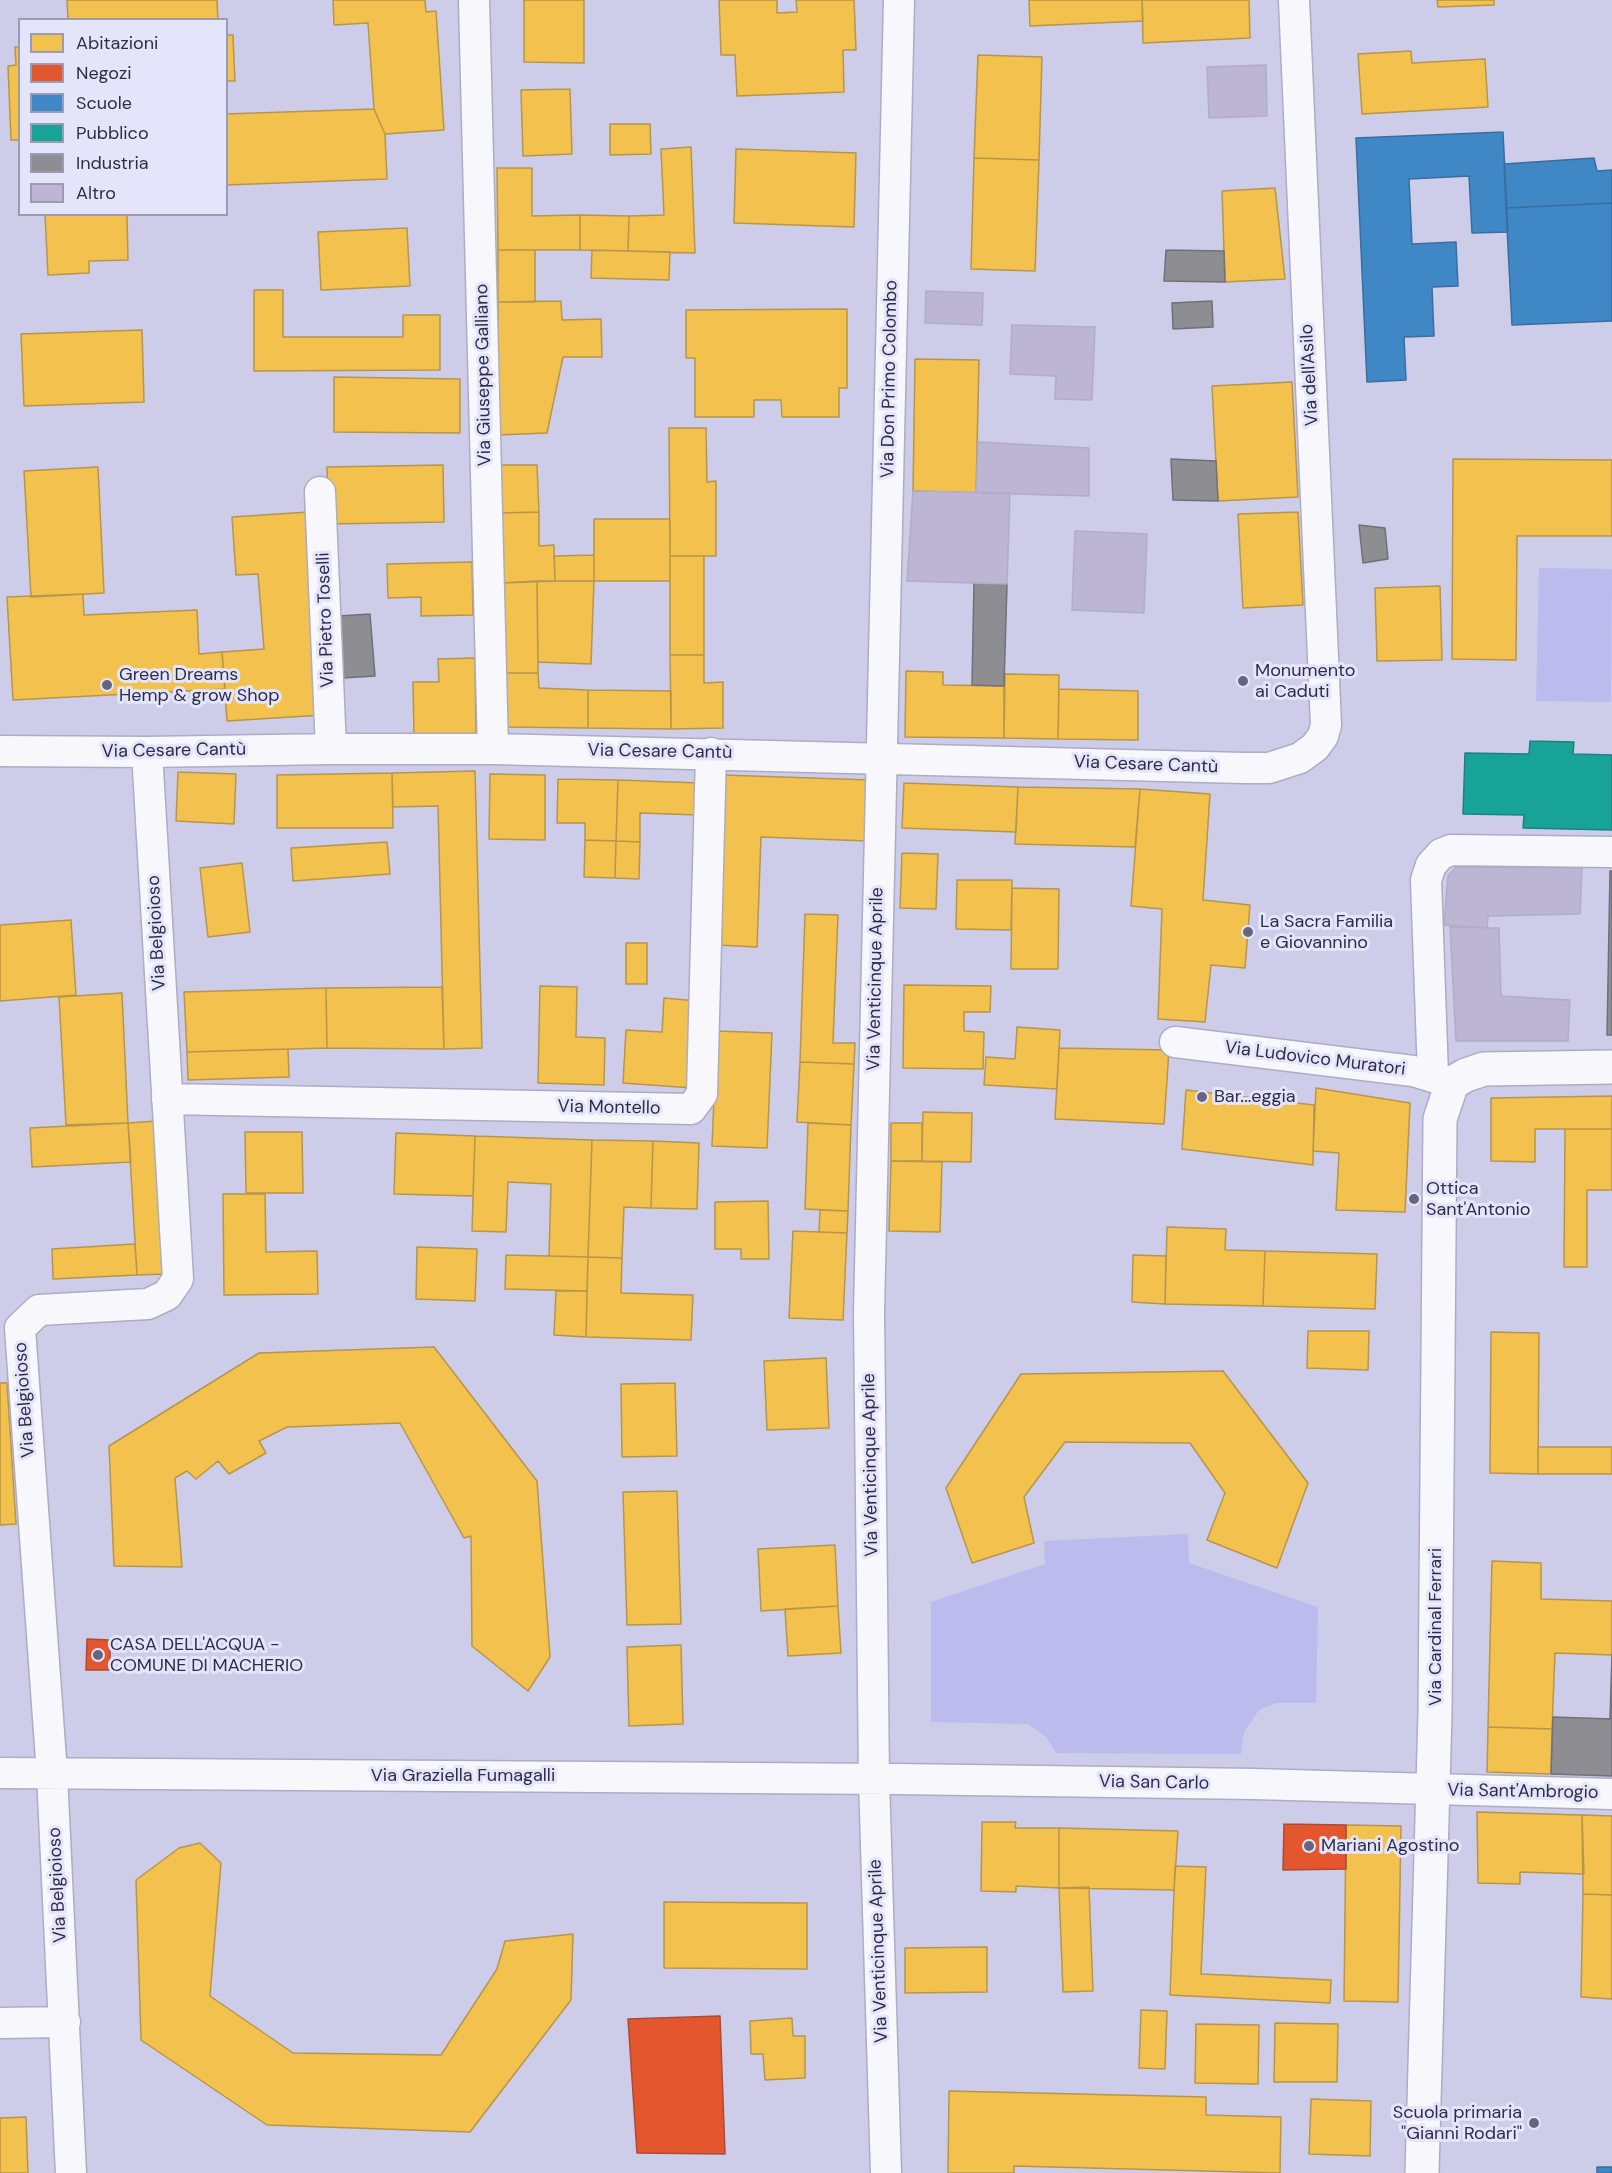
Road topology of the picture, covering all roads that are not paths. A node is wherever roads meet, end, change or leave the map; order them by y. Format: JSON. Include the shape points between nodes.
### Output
{"nodes":[{"id":1,"x":474,"y":0,"type":"edge"},
{"id":2,"x":898,"y":0,"type":"edge"},
{"id":3,"x":1294,"y":0,"type":"edge"},
{"id":4,"x":320,"y":492,"type":"dead end"},
{"id":5,"x":1315,"y":747,"type":"joint"},
{"id":6,"x":331,"y":749,"type":"junction"},
{"id":7,"x":493,"y":749,"type":"junction"},
{"id":8,"x":0,"y":751,"type":"edge"},
{"id":9,"x":147,"y":752,"type":"junction"},
{"id":10,"x":711,"y":753,"type":"junction"},
{"id":11,"x":881,"y":758,"type":"junction"},
{"id":12,"x":1612,"y":852,"type":"edge"},
{"id":13,"x":1175,"y":1042,"type":"dead end"},
{"id":14,"x":1612,"y":1067,"type":"edge"},
{"id":15,"x":1443,"y":1079,"type":"junction"},
{"id":16,"x":167,"y":1099,"type":"junction"},
{"id":17,"x":0,"y":1773,"type":"edge"},
{"id":18,"x":52,"y":1774,"type":"junction"},
{"id":19,"x":874,"y":1779,"type":"junction"},
{"id":20,"x":1433,"y":1790,"type":"junction"},
{"id":21,"x":1612,"y":1794,"type":"edge"},
{"id":22,"x":65,"y":2022,"type":"junction"},
{"id":23,"x":0,"y":2023,"type":"edge"},
{"id":24,"x":71,"y":2173,"type":"edge"},
{"id":25,"x":885,"y":2173,"type":"edge"},
{"id":26,"x":1422,"y":2173,"type":"edge"}],
"edges":[{"from":1,"to":7,"type":"street","name":"Via Giuseppe Galliano"},
{"from":2,"to":11,"type":"street","name":"Via Don Primo Colombo"},
{"from":3,"to":5,"type":"street","name":"Via dell'Asilo","via":[[1326,724]]},
{"from":4,"to":6,"type":"street","name":"Via Pietro Toselli"},
{"from":5,"to":11,"type":"street","name":"Via Cesare Cantù","via":[[1300,758],[1269,768]]},
{"from":6,"to":7,"type":"street","name":"Via Cesare Cantù"},
{"from":6,"to":9,"type":"street","name":"Via Cesare Cantù"},
{"from":7,"to":10,"type":"street","name":"Via Cesare Cantù"},
{"from":8,"to":9,"type":"street","name":"Via Cesare Cantù"},
{"from":9,"to":16,"type":"street","name":"Via Belgioioso"},
{"from":10,"to":11,"type":"street","name":"Via Cesare Cantù"},
{"from":10,"to":16,"type":"street","name":"Via Montello","via":[[702,1094],[692,1109]]},
{"from":11,"to":19,"type":"street","name":"Via Venticinque Aprile","via":[[869,1312]]},
{"from":12,"to":15,"type":"street","via":[[1451,850],[1431,865],[1426,880]]},
{"from":13,"to":15,"type":"street","name":"Via Ludovico Muratori"},
{"from":14,"to":15,"type":"street","via":[[1484,1069]]},
{"from":15,"to":20,"type":"street","name":"Via Cardinal Ferrari","via":[[1438,1133]]},
{"from":16,"to":18,"type":"street","name":"Via Belgioioso","via":[[178,1280],[167,1295],[148,1304],[39,1310],[20,1328]]},
{"from":17,"to":18,"type":"street","name":"Via Graziella Fumagalli"},
{"from":18,"to":19,"type":"street","name":"Via Graziella Fumagalli"},
{"from":18,"to":22,"type":"street","name":"Via Belgioioso"},
{"from":19,"to":20,"type":"street","name":"Via San Carlo"},
{"from":19,"to":25,"type":"street","name":"Via Venticinque Aprile"},
{"from":20,"to":21,"type":"street","name":"Via Sant'Ambrogio"},
{"from":20,"to":26,"type":"street","name":"Via Cardinal Ferrari"},
{"from":22,"to":23,"type":"street"},
{"from":22,"to":24,"type":"street","name":"Via Belgioioso"}]}
